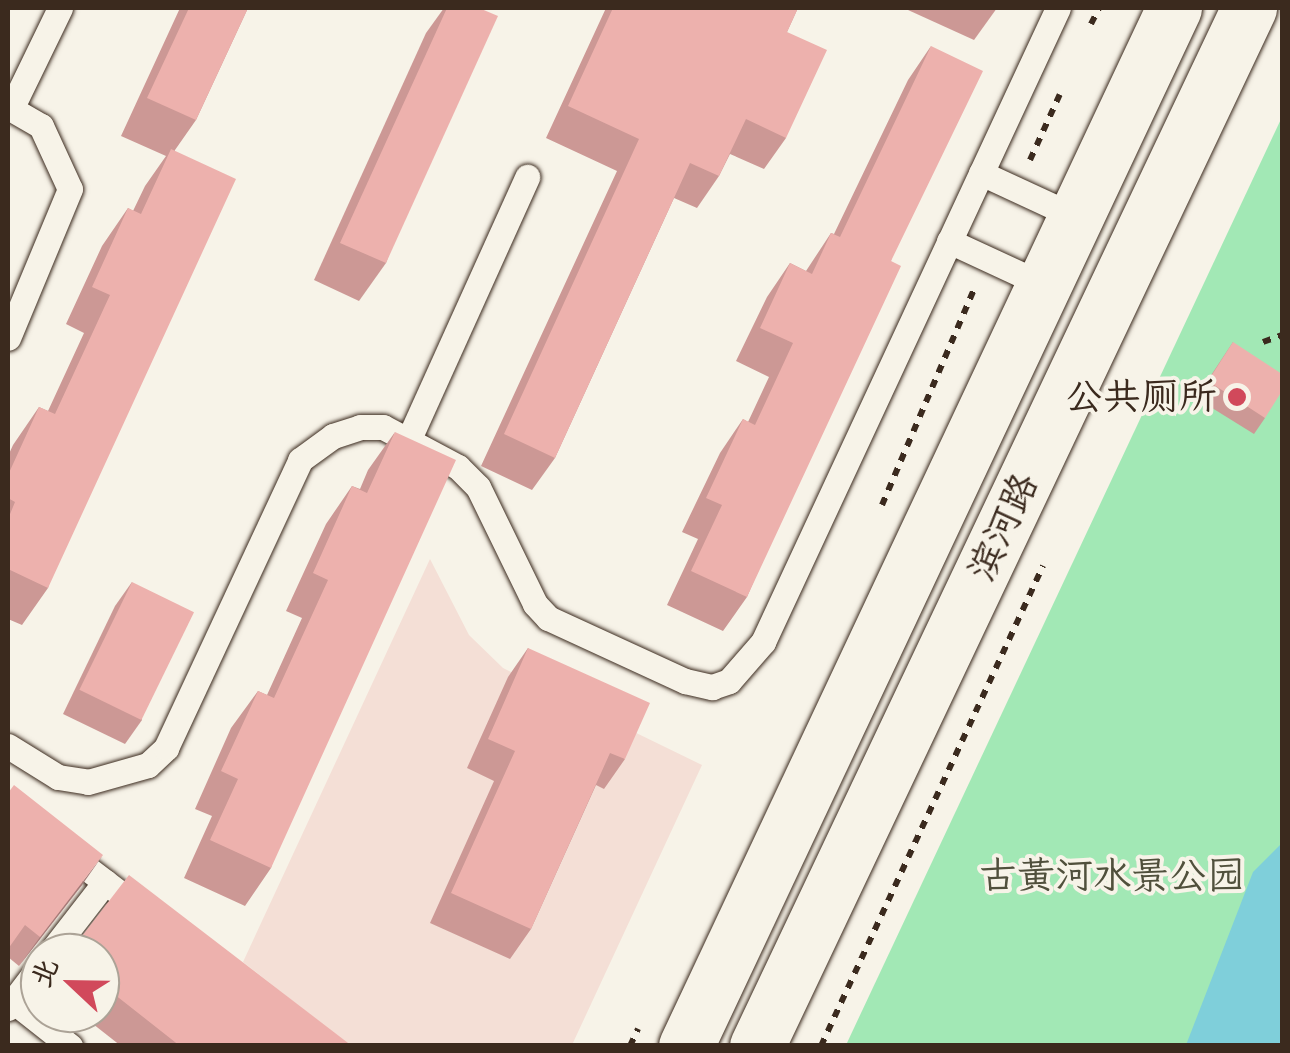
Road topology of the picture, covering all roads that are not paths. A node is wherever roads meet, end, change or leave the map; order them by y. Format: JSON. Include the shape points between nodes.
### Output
{"nodes":[{"id":1,"x":60,"y":8,"type":"edge"},
{"id":2,"x":1058,"y":8,"type":"edge"},
{"id":3,"x":1174,"y":8,"type":"edge"},
{"id":4,"x":1249,"y":8,"type":"edge"},
{"id":5,"x":9,"y":108,"type":"edge"},
{"id":6,"x":981,"y":172,"type":"junction"},
{"id":7,"x":527,"y":178,"type":"dead end"},
{"id":8,"x":1076,"y":217,"type":"junction"},
{"id":9,"x":949,"y":241,"type":"junction"},
{"id":10,"x":1044,"y":285,"type":"junction"},
{"id":11,"x":8,"y":338,"type":"edge"},
{"id":12,"x":408,"y":440,"type":"junction"},
{"id":13,"x":8,"y":746,"type":"edge"},
{"id":14,"x":49,"y":839,"type":"edge"},
{"id":15,"x":105,"y":882,"type":"junction"},
{"id":16,"x":166,"y":928,"type":"edge"},
{"id":17,"x":65,"y":933,"type":"edge"},
{"id":18,"x":10,"y":1004,"type":"edge"},
{"id":19,"x":70,"y":1046,"type":"edge"},
{"id":20,"x":686,"y":1046,"type":"edge"},
{"id":21,"x":757,"y":1046,"type":"edge"}],
"edges":[{"from":1,"to":5,"type":"lane"},
{"from":2,"to":6,"type":"lane"},
{"from":3,"to":8,"type":"main road","name":"滨河路"},
{"from":4,"to":21,"type":"main road","name":"滨河路"},
{"from":5,"to":11,"type":"lane","via":[[41,126],[70,189]]},
{"from":6,"to":8,"type":"lane"},
{"from":6,"to":9,"type":"lane"},
{"from":7,"to":12,"type":"lane"},
{"from":8,"to":10,"type":"main road","name":"滨河路"},
{"from":9,"to":10,"type":"lane"},
{"from":9,"to":12,"type":"lane","via":[[763,642],[729,681],[712,686],[684,680],[548,618],[478,487],[458,467]]},
{"from":10,"to":20,"type":"main road","name":"滨河路"},
{"from":12,"to":13,"type":"lane","via":[[382,427],[360,427],[333,436],[300,460],[166,748],[148,764],[88,782],[58,777]]},
{"from":14,"to":15,"type":"lane"},
{"from":15,"to":16,"type":"lane"},
{"from":15,"to":17,"type":"lane"},
{"from":18,"to":19,"type":"lane"}]}
